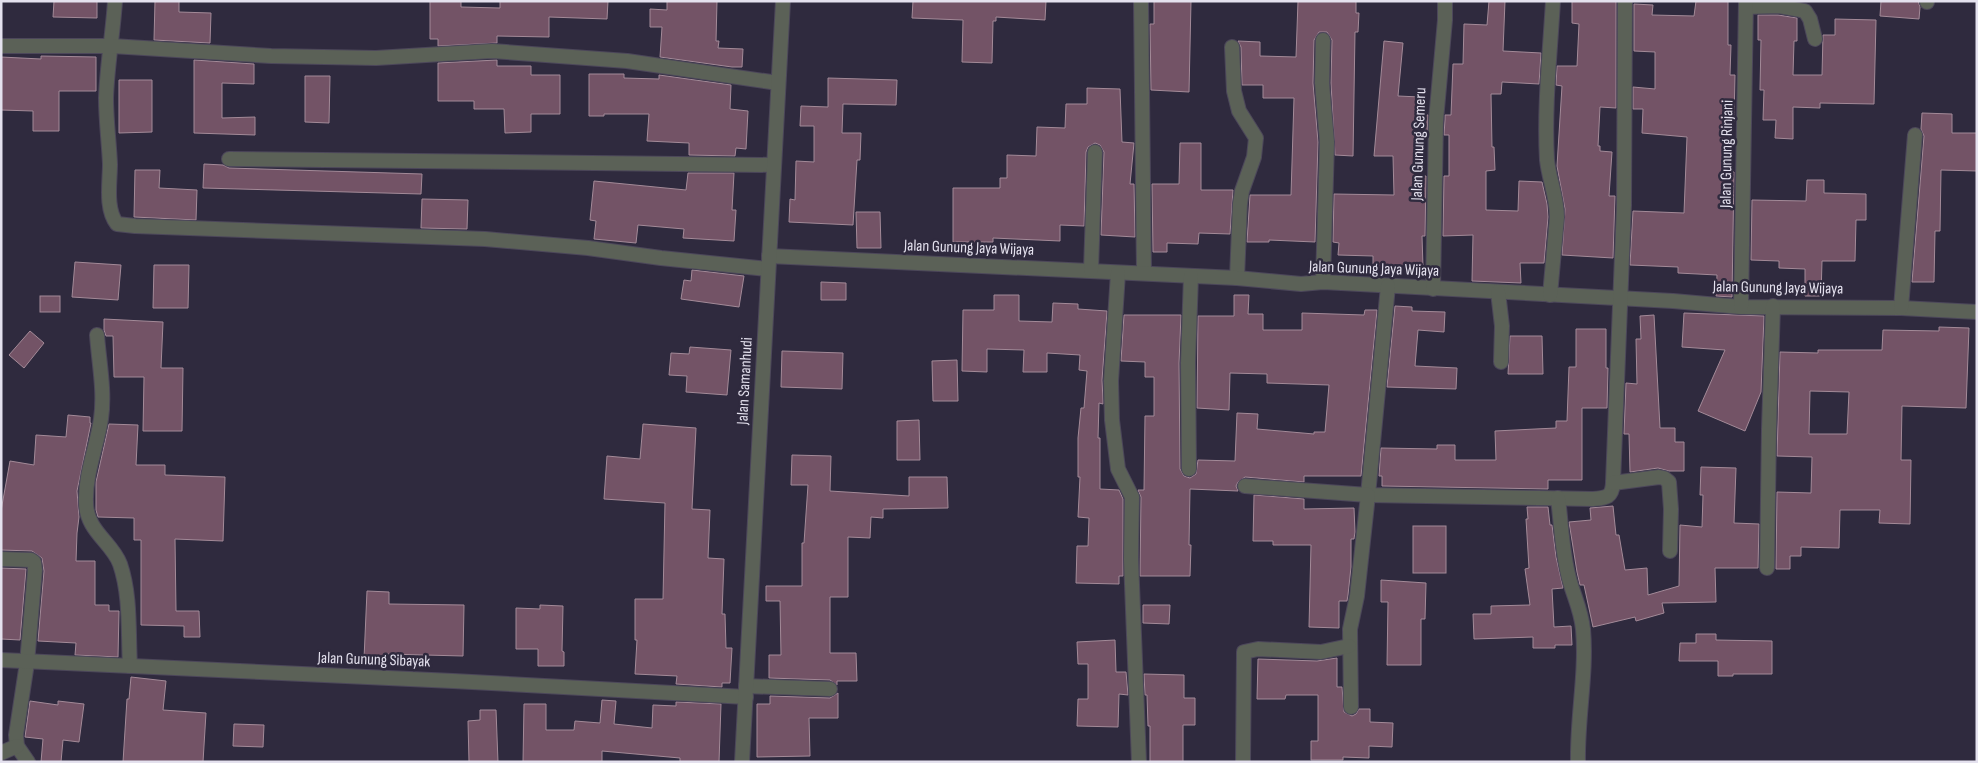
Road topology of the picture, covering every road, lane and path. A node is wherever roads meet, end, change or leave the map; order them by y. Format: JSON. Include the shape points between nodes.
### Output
{"nodes":[{"id":1,"x":114,"y":1,"type":"edge"},
{"id":2,"x":783,"y":1,"type":"edge"},
{"id":3,"x":1141,"y":1,"type":"edge"},
{"id":4,"x":1445,"y":1,"type":"edge"},
{"id":5,"x":1553,"y":1,"type":"edge"},
{"id":6,"x":1625,"y":1,"type":"edge"},
{"id":7,"x":1746,"y":4,"type":"edge"},
{"id":8,"x":1815,"y":39,"type":"dead end"},
{"id":9,"x":1323,"y":40,"type":"dead end"},
{"id":10,"x":1,"y":46,"type":"edge"},
{"id":11,"x":112,"y":46,"type":"junction"},
{"id":12,"x":1232,"y":47,"type":"dead end"},
{"id":13,"x":778,"y":82,"type":"junction"},
{"id":14,"x":1915,"y":135,"type":"dead end"},
{"id":15,"x":1095,"y":152,"type":"dead end"},
{"id":16,"x":229,"y":159,"type":"dead end"},
{"id":17,"x":774,"y":164,"type":"junction"},
{"id":18,"x":769,"y":263,"type":"junction"},
{"id":19,"x":1091,"y":270,"type":"junction"},
{"id":20,"x":1118,"y":273,"type":"junction"},
{"id":21,"x":1144,"y":273,"type":"junction"},
{"id":22,"x":1191,"y":276,"type":"junction"},
{"id":23,"x":1237,"y":278,"type":"junction"},
{"id":24,"x":1323,"y":282,"type":"junction"},
{"id":25,"x":1388,"y":286,"type":"junction"},
{"id":26,"x":1433,"y":289,"type":"junction"},
{"id":27,"x":1498,"y":292,"type":"junction"},
{"id":28,"x":1550,"y":296,"type":"junction"},
{"id":29,"x":1619,"y":298,"type":"junction"},
{"id":30,"x":1773,"y":306,"type":"junction"},
{"id":31,"x":1741,"y":307,"type":"junction"},
{"id":32,"x":1901,"y":308,"type":"junction"},
{"id":33,"x":1977,"y":312,"type":"edge"},
{"id":34,"x":97,"y":335,"type":"dead end"},
{"id":35,"x":1501,"y":362,"type":"dead end"},
{"id":36,"x":1189,"y":469,"type":"dead end"},
{"id":37,"x":1613,"y":482,"type":"junction"},
{"id":38,"x":1245,"y":486,"type":"dead end"},
{"id":39,"x":1368,"y":495,"type":"junction"},
{"id":40,"x":1558,"y":498,"type":"junction"},
{"id":41,"x":1670,"y":550,"type":"dead end"},
{"id":42,"x":1,"y":559,"type":"edge"},
{"id":43,"x":1767,"y":568,"type":"dead end"},
{"id":44,"x":1349,"y":646,"type":"junction"},
{"id":45,"x":1,"y":660,"type":"edge"},
{"id":46,"x":26,"y":663,"type":"junction"},
{"id":47,"x":130,"y":666,"type":"junction"},
{"id":48,"x":830,"y":689,"type":"dead end"},
{"id":49,"x":746,"y":691,"type":"junction"},
{"id":50,"x":1351,"y":707,"type":"dead end"},
{"id":51,"x":17,"y":746,"type":"junction"},
{"id":52,"x":1,"y":753,"type":"edge"},
{"id":53,"x":28,"y":762,"type":"edge"},
{"id":54,"x":742,"y":762,"type":"edge"},
{"id":55,"x":1139,"y":762,"type":"edge"},
{"id":56,"x":1243,"y":762,"type":"edge"},
{"id":57,"x":1578,"y":762,"type":"edge"}],
"edges":[{"from":1,"to":11,"type":"street"},
{"from":2,"to":13,"type":"street","name":"Jalan Samanhudi"},
{"from":3,"to":21,"type":"street"},
{"from":4,"to":26,"type":"street","name":"Jalan Gunung Semeru","via":[[1436,120]]},
{"from":5,"to":28,"type":"street","via":[[1547,160],[1557,217]]},
{"from":6,"to":29,"type":"street","via":[[1624,205]]},
{"from":7,"to":8,"type":"street","via":[[1804,10]]},
{"from":7,"to":31,"type":"street","name":"Jalan Gunung Rinjani"},
{"from":9,"to":24,"type":"street","via":[[1322,83],[1327,142]]},
{"from":10,"to":11,"type":"street"},
{"from":11,"to":13,"type":"street","via":[[272,56],[357,57],[492,51],[627,61]]},
{"from":11,"to":18,"type":"street","name":"Jalan Gunung Jaya Wijaya","via":[[107,79],[107,124],[110,207],[117,224],[484,239],[661,258]]},
{"from":12,"to":23,"type":"street","via":[[1234,91],[1239,111],[1256,138],[1254,157],[1240,204]]},
{"from":13,"to":17,"type":"street","name":"Jalan Samanhudi"},
{"from":14,"to":32,"type":"street"},
{"from":15,"to":19,"type":"street"},
{"from":16,"to":17,"type":"street"},
{"from":17,"to":18,"type":"street","name":"Jalan Samanhudi"},
{"from":18,"to":19,"type":"street","name":"Jalan Gunung Jaya Wijaya"},
{"from":18,"to":49,"type":"street","name":"Jalan Samanhudi"},
{"from":19,"to":20,"type":"street","name":"Jalan Gunung Jaya Wijaya"},
{"from":20,"to":21,"type":"street","name":"Jalan Gunung Jaya Wijaya"},
{"from":20,"to":55,"type":"street","via":[[1111,381],[1112,420],[1118,469],[1132,497],[1131,559]]},
{"from":21,"to":22,"type":"street","name":"Jalan Gunung Jaya Wijaya"},
{"from":22,"to":23,"type":"street","name":"Jalan Gunung Jaya Wijaya"},
{"from":22,"to":36,"type":"street"},
{"from":23,"to":24,"type":"street","name":"Jalan Gunung Jaya Wijaya","via":[[1302,284]]},
{"from":24,"to":25,"type":"street","name":"Jalan Gunung Jaya Wijaya"},
{"from":25,"to":26,"type":"street","name":"Jalan Gunung Jaya Wijaya"},
{"from":25,"to":39,"type":"street"},
{"from":26,"to":27,"type":"street","name":"Jalan Gunung Jaya Wijaya"},
{"from":27,"to":28,"type":"street","name":"Jalan Gunung Jaya Wijaya"},
{"from":27,"to":35,"type":"street","via":[[1502,326]]},
{"from":28,"to":29,"type":"street","name":"Jalan Gunung Jaya Wijaya"},
{"from":29,"to":31,"type":"street","name":"Jalan Gunung Jaya Wijaya"},
{"from":29,"to":37,"type":"street"},
{"from":30,"to":31,"type":"street","name":"Jalan Gunung Jaya Wijaya"},
{"from":30,"to":32,"type":"street","name":"Jalan Gunung Jaya Wijaya"},
{"from":30,"to":43,"type":"street"},
{"from":32,"to":33,"type":"street","name":"Jalan Gunung Jaya Wijaya"},
{"from":34,"to":47,"type":"street","via":[[101,417],[85,502],[89,518],[99,537],[119,561],[123,575]]},
{"from":37,"to":40,"type":"street","via":[[1612,492],[1602,498]]},
{"from":37,"to":41,"type":"street","via":[[1658,477],[1669,482]]},
{"from":38,"to":39,"type":"street"},
{"from":39,"to":40,"type":"street"},
{"from":39,"to":44,"type":"street"},
{"from":40,"to":57,"type":"street","via":[[1567,570],[1572,594],[1580,608],[1583,629]]},
{"from":42,"to":46,"type":"street","via":[[34,562]]},
{"from":44,"to":50,"type":"street"},
{"from":44,"to":56,"type":"street","via":[[1321,652],[1258,649],[1244,652]]},
{"from":45,"to":46,"type":"street","name":"Jalan Gunung Sibayak"},
{"from":46,"to":47,"type":"street","name":"Jalan Gunung Sibayak"},
{"from":46,"to":51,"type":"street"},
{"from":47,"to":49,"type":"street","name":"Jalan Gunung Sibayak"},
{"from":48,"to":49,"type":"street","name":"Jalan Gunung Sibayak"},
{"from":49,"to":54,"type":"street","name":"Jalan Samanhudi"},
{"from":51,"to":52,"type":"street"},
{"from":51,"to":53,"type":"street"}]}
